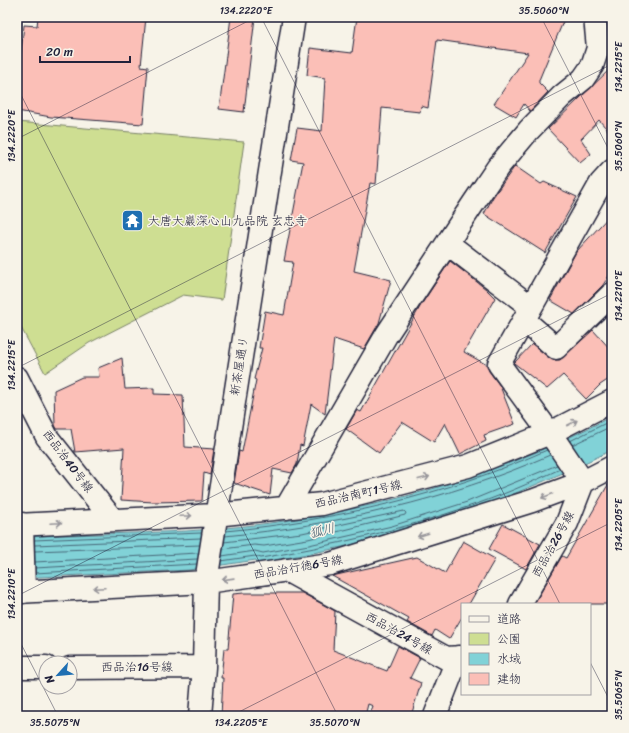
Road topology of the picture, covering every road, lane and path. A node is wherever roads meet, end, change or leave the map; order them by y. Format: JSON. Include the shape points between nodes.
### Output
{"nodes":[{"id":1,"x":294,"y":17,"type":"edge"},
{"id":2,"x":595,"y":17,"type":"edge"},
{"id":3,"x":612,"y":171,"type":"edge"},
{"id":4,"x":447,"y":243,"type":"junction"},
{"id":5,"x":612,"y":294,"type":"edge"},
{"id":6,"x":527,"y":313,"type":"junction"},
{"id":7,"x":17,"y":378,"type":"edge"},
{"id":8,"x":612,"y":401,"type":"edge"},
{"id":9,"x":552,"y":436,"type":"junction"},
{"id":10,"x":612,"y":467,"type":"edge"},
{"id":11,"x":580,"y":477,"type":"junction"},
{"id":12,"x":286,"y":508,"type":"junction"},
{"id":13,"x":215,"y":515,"type":"junction"},
{"id":14,"x":113,"y":520,"type":"junction"},
{"id":15,"x":19,"y":524,"type":"edge"},
{"id":16,"x":286,"y":570,"type":"junction"},
{"id":17,"x":206,"y":582,"type":"junction"},
{"id":18,"x":20,"y":592,"type":"edge"},
{"id":19,"x":521,"y":603,"type":"edge"},
{"id":20,"x":460,"y":657,"type":"edge"},
{"id":21,"x":204,"y":667,"type":"junction"},
{"id":22,"x":17,"y":668,"type":"edge"},
{"id":23,"x":38,"y":668,"type":"edge"},
{"id":24,"x":78,"y":668,"type":"edge"},
{"id":25,"x":200,"y":716,"type":"edge"},
{"id":26,"x":434,"y":716,"type":"edge"}],
"edges":[{"from":1,"to":13,"type":"street","name":"新茶屋通り"},
{"from":2,"to":4,"type":"street","via":[[598,48],[592,66],[583,79],[562,96],[529,130],[498,167]]},
{"from":3,"to":6,"type":"street","via":[[601,183]]},
{"from":4,"to":6,"type":"street"},
{"from":4,"to":12,"type":"street","via":[[387,334]]},
{"from":5,"to":6,"type":"street","via":[[556,348]]},
{"from":6,"to":9,"type":"street","via":[[499,364]]},
{"from":7,"to":14,"type":"street","name":"西品治40号線","via":[[47,437]]},
{"from":9,"to":8,"type":"street","name":"西品治南町1号線","one_way":true},
{"from":9,"to":11,"type":"street"},
{"from":12,"to":9,"type":"street","name":"西品治南町1号線","one_way":true,"via":[[322,504],[468,466]]},
{"from":10,"to":11,"type":"street","name":"西品治行徳6号線"},
{"from":11,"to":16,"type":"street","name":"西品治行徳6号線","one_way":true,"via":[[532,501],[330,564]]},
{"from":11,"to":19,"type":"street","name":"西品治26号線","via":[[567,523]]},
{"from":12,"to":13,"type":"street","name":"西品治南町1号線"},
{"from":14,"to":13,"type":"street","name":"西品治南町1号線","one_way":true},
{"from":13,"to":17,"type":"street","name":"新茶屋通り"},
{"from":15,"to":14,"type":"street","name":"西品治南町1号線","one_way":true},
{"from":15,"to":18,"type":"street"},
{"from":16,"to":17,"type":"street","name":"西品治行徳6号線","one_way":true},
{"from":16,"to":20,"type":"street","name":"西品治24号線","via":[[446,658]]},
{"from":17,"to":18,"type":"street","name":"西品治行徳6号線","one_way":true},
{"from":17,"to":21,"type":"street","name":"新茶屋通り"},
{"from":20,"to":26,"type":"street","name":"西品治24号線"},
{"from":21,"to":24,"type":"street","name":"西品治16号線"},
{"from":21,"to":25,"type":"street","name":"新茶屋通り"},
{"from":22,"to":23,"type":"street"}]}
